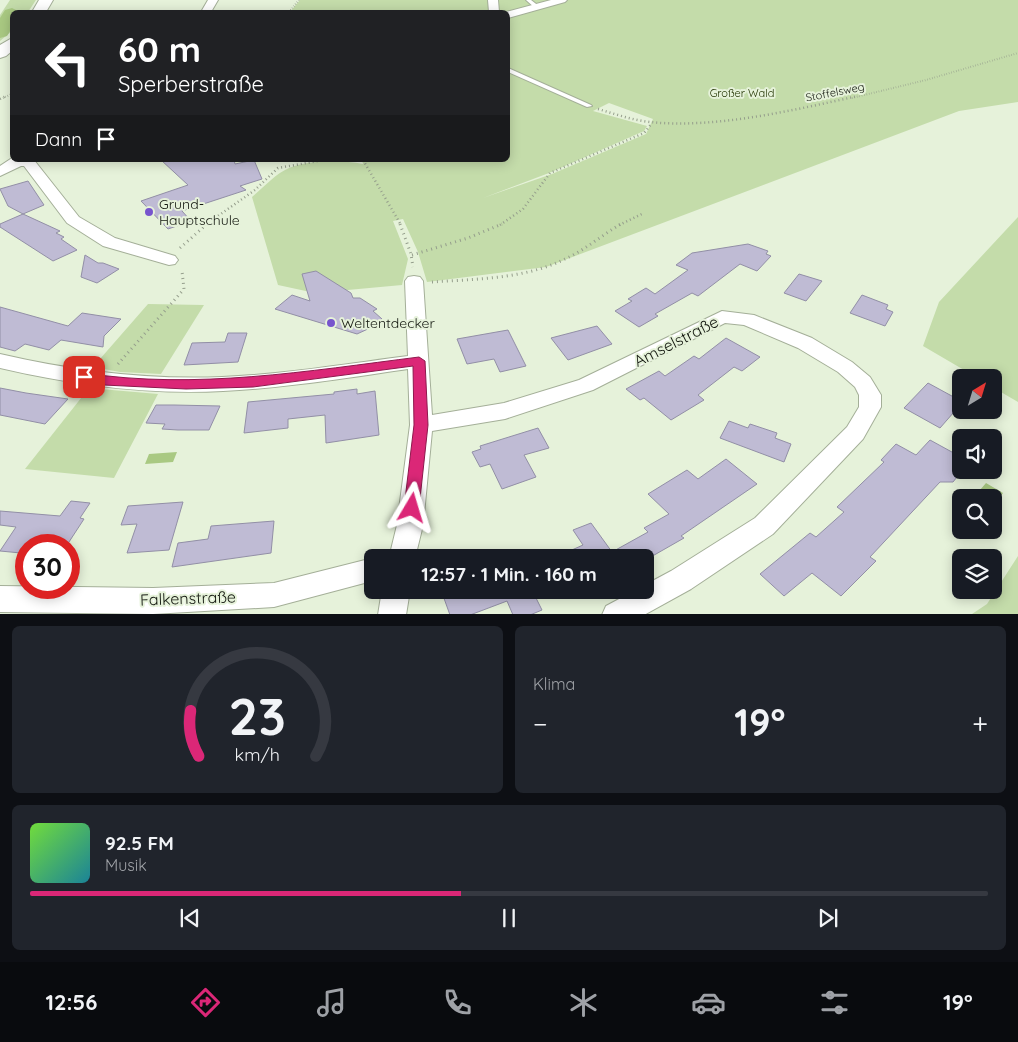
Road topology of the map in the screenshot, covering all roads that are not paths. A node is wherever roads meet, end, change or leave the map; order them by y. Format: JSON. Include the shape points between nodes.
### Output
{"nodes":[{"id":1,"x":528,"y":0,"type":"edge"},
{"id":2,"x":562,"y":0,"type":"edge"},
{"id":3,"x":537,"y":7,"type":"junction"},
{"id":4,"x":510,"y":15,"type":"edge"},
{"id":5,"x":10,"y":45,"type":"edge"},
{"id":6,"x":0,"y":53,"type":"edge"},
{"id":7,"x":510,"y":71,"type":"edge"},
{"id":8,"x":589,"y":106,"type":"road end"},
{"id":9,"x":17,"y":162,"type":"edge"},
{"id":10,"x":26,"y":162,"type":"edge"},
{"id":11,"x":0,"y":172,"type":"edge"},
{"id":12,"x":169,"y":260,"type":"road end"},
{"id":13,"x":414,"y":282,"type":"road end"},
{"id":14,"x":0,"y":361,"type":"edge"},
{"id":15,"x":419,"y":361,"type":"junction"},
{"id":16,"x":421,"y":425,"type":"junction"},
{"id":17,"x":404,"y":549,"type":"edge"},
{"id":18,"x":364,"y":571,"type":"edge"},
{"id":19,"x":0,"y":599,"type":"edge"},
{"id":20,"x":394,"y":599,"type":"edge"},
{"id":21,"x":392,"y":614,"type":"edge"},
{"id":22,"x":616,"y":614,"type":"edge"}],
"edges":[{"from":1,"to":3,"type":"lane"},
{"from":2,"to":3,"type":"street"},
{"from":3,"to":4,"type":"street"},
{"from":5,"to":6,"type":"main road"},
{"from":7,"to":8,"type":"lane"},
{"from":9,"to":11,"type":"street"},
{"from":10,"to":12,"type":"street","via":[[73,220],[109,242]]},
{"from":13,"to":15,"type":"street"},
{"from":14,"to":15,"type":"street","via":[[104,380],[186,385],[253,382]]},
{"from":15,"to":16,"type":"street"},
{"from":16,"to":17,"type":"street","via":[[410,525]]},
{"from":16,"to":22,"type":"street","name":"Amselstraße","via":[[505,411],[586,385],[722,317],[747,320],[805,344],[846,367],[863,382],[870,395],[870,406],[855,433],[796,496],[764,526],[682,580]]},
{"from":18,"to":19,"type":"street","name":"Falkenstraße","via":[[274,595],[152,601]]},
{"from":20,"to":21,"type":"street"}]}
